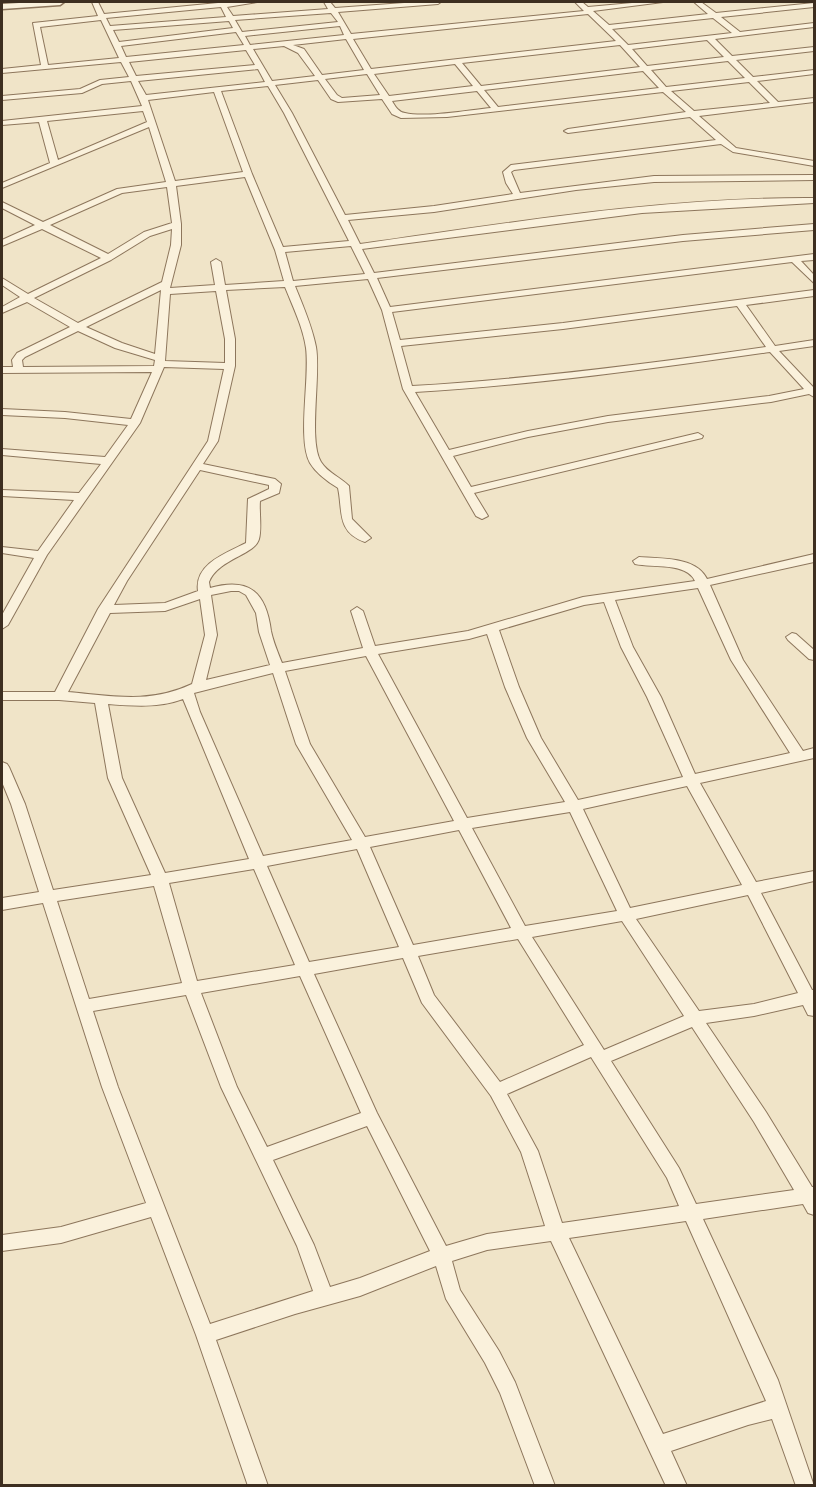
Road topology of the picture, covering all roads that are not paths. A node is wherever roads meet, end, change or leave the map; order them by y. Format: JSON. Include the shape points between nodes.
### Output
{"nodes":[{"id":1,"x":60,"y":2,"type":"edge"},
{"id":2,"x":95,"y":2,"type":"edge"},
{"id":3,"x":254,"y":2,"type":"edge"},
{"id":4,"x":327,"y":2,"type":"edge"},
{"id":5,"x":438,"y":2,"type":"edge"},
{"id":6,"x":578,"y":2,"type":"edge"},
{"id":7,"x":640,"y":2,"type":"edge"},
{"id":8,"x":660,"y":2,"type":"edge"},
{"id":9,"x":697,"y":2,"type":"edge"},
{"id":10,"x":759,"y":2,"type":"edge"},
{"id":11,"x":222,"y":3,"type":"edge"},
{"id":12,"x":814,"y":5,"type":"edge"},
{"id":13,"x":2,"y":8,"type":"edge"},
{"id":14,"x":769,"y":9,"type":"junction"},
{"id":15,"x":333,"y":10,"type":"junction"},
{"id":16,"x":589,"y":11,"type":"junction"},
{"id":17,"x":715,"y":16,"type":"junction"},
{"id":18,"x":102,"y":17,"type":"junction"},
{"id":19,"x":230,"y":18,"type":"junction"},
{"id":20,"x":661,"y":21,"type":"junction"},
{"id":21,"x":184,"y":22,"type":"junction"},
{"id":22,"x":344,"y":24,"type":"junction"},
{"id":23,"x":814,"y":25,"type":"edge"},
{"id":24,"x":607,"y":27,"type":"junction"},
{"id":25,"x":108,"y":28,"type":"junction"},
{"id":26,"x":239,"y":32,"type":"junction"},
{"id":27,"x":738,"y":34,"type":"junction"},
{"id":28,"x":188,"y":36,"type":"junction"},
{"id":29,"x":348,"y":36,"type":"junction"},
{"id":30,"x":708,"y":37,"type":"junction"},
{"id":31,"x":308,"y":41,"type":"junction"},
{"id":32,"x":684,"y":41,"type":"junction"},
{"id":33,"x":284,"y":44,"type":"junction"},
{"id":34,"x":115,"y":45,"type":"junction"},
{"id":35,"x":623,"y":45,"type":"junction"},
{"id":36,"x":247,"y":48,"type":"junction"},
{"id":37,"x":814,"y":49,"type":"edge"},
{"id":38,"x":301,"y":51,"type":"junction"},
{"id":39,"x":196,"y":53,"type":"junction"},
{"id":40,"x":729,"y":57,"type":"junction"},
{"id":41,"x":123,"y":60,"type":"junction"},
{"id":42,"x":456,"y":61,"type":"junction"},
{"id":43,"x":45,"y":67,"type":"junction"},
{"id":44,"x":259,"y":67,"type":"junction"},
{"id":45,"x":643,"y":68,"type":"junction"},
{"id":46,"x":2,"y":70,"type":"edge"},
{"id":47,"x":369,"y":71,"type":"junction"},
{"id":48,"x":814,"y":72,"type":"edge"},
{"id":49,"x":319,"y":77,"type":"junction"},
{"id":50,"x":134,"y":79,"type":"junction"},
{"id":51,"x":749,"y":79,"type":"junction"},
{"id":52,"x":271,"y":83,"type":"junction"},
{"id":53,"x":478,"y":87,"type":"junction"},
{"id":54,"x":664,"y":88,"type":"junction"},
{"id":55,"x":217,"y":91,"type":"junction"},
{"id":56,"x":2,"y":98,"type":"edge"},
{"id":57,"x":385,"y":98,"type":"junction"},
{"id":58,"x":814,"y":100,"type":"edge"},
{"id":59,"x":145,"y":103,"type":"junction"},
{"id":60,"x":776,"y":104,"type":"junction"},
{"id":61,"x":496,"y":109,"type":"junction"},
{"id":62,"x":692,"y":114,"type":"junction"},
{"id":63,"x":42,"y":119,"type":"junction"},
{"id":64,"x":2,"y":123,"type":"edge"},
{"id":65,"x":152,"y":123,"type":"junction"},
{"id":66,"x":568,"y":131,"type":"dead end"},
{"id":67,"x":724,"y":141,"type":"junction"},
{"id":68,"x":54,"y":162,"type":"junction"},
{"id":69,"x":814,"y":164,"type":"edge"},
{"id":70,"x":248,"y":174,"type":"junction"},
{"id":71,"x":814,"y":178,"type":"edge"},
{"id":72,"x":171,"y":183,"type":"junction"},
{"id":73,"x":2,"y":186,"type":"edge"},
{"id":74,"x":518,"y":196,"type":"junction"},
{"id":75,"x":814,"y":200,"type":"edge"},
{"id":76,"x":2,"y":205,"type":"edge"},
{"id":77,"x":342,"y":218,"type":"junction"},
{"id":78,"x":177,"y":224,"type":"junction"},
{"id":79,"x":44,"y":226,"type":"junction"},
{"id":80,"x":814,"y":227,"type":"edge"},
{"id":81,"x":2,"y":243,"type":"edge"},
{"id":82,"x":355,"y":245,"type":"junction"},
{"id":83,"x":280,"y":250,"type":"junction"},
{"id":84,"x":814,"y":257,"type":"edge"},
{"id":85,"x":108,"y":258,"type":"junction"},
{"id":86,"x":794,"y":260,"type":"junction"},
{"id":87,"x":216,"y":262,"type":"dead end"},
{"id":88,"x":372,"y":276,"type":"junction"},
{"id":89,"x":814,"y":280,"type":"edge"},
{"id":90,"x":2,"y":281,"type":"edge"},
{"id":91,"x":289,"y":284,"type":"junction"},
{"id":92,"x":166,"y":287,"type":"junction"},
{"id":93,"x":221,"y":288,"type":"junction"},
{"id":94,"x":814,"y":293,"type":"edge"},
{"id":95,"x":27,"y":298,"type":"junction"},
{"id":96,"x":740,"y":304,"type":"junction"},
{"id":97,"x":2,"y":310,"type":"edge"},
{"id":98,"x":387,"y":310,"type":"junction"},
{"id":99,"x":78,"y":326,"type":"junction"},
{"id":100,"x":397,"y":343,"type":"junction"},
{"id":101,"x":814,"y":343,"type":"edge"},
{"id":102,"x":773,"y":350,"type":"junction"},
{"id":103,"x":159,"y":364,"type":"junction"},
{"id":104,"x":230,"y":366,"type":"junction"},
{"id":105,"x":2,"y":370,"type":"edge"},
{"id":106,"x":18,"y":370,"type":"junction"},
{"id":107,"x":408,"y":389,"type":"junction"},
{"id":108,"x":812,"y":390,"type":"edge"},
{"id":109,"x":2,"y":412,"type":"edge"},
{"id":110,"x":135,"y":423,"type":"junction"},
{"id":111,"x":698,"y":436,"type":"dead end"},
{"id":112,"x":2,"y":452,"type":"edge"},
{"id":113,"x":448,"y":454,"type":"junction"},
{"id":114,"x":109,"y":461,"type":"junction"},
{"id":115,"x":197,"y":466,"type":"junction"},
{"id":116,"x":467,"y":491,"type":"junction"},
{"id":117,"x":2,"y":493,"type":"edge"},
{"id":118,"x":82,"y":497,"type":"junction"},
{"id":119,"x":482,"y":516,"type":"dead end"},
{"id":120,"x":365,"y":538,"type":"dead end"},
{"id":121,"x":2,"y":550,"type":"edge"},
{"id":122,"x":41,"y":555,"type":"junction"},
{"id":123,"x":814,"y":558,"type":"edge"},
{"id":124,"x":639,"y":561,"type":"dead end"},
{"id":125,"x":704,"y":583,"type":"junction"},
{"id":126,"x":205,"y":592,"type":"junction"},
{"id":127,"x":608,"y":597,"type":"junction"},
{"id":128,"x":104,"y":609,"type":"junction"},
{"id":129,"x":357,"y":611,"type":"dead end"},
{"id":130,"x":3,"y":618,"type":"edge"},
{"id":131,"x":492,"y":629,"type":"junction"},
{"id":132,"x":792,"y":637,"type":"dead end"},
{"id":133,"x":370,"y":651,"type":"junction"},
{"id":134,"x":814,"y":656,"type":"edge"},
{"id":135,"x":277,"y":669,"type":"junction"},
{"id":136,"x":193,"y":688,"type":"junction"},
{"id":137,"x":2,"y":696,"type":"edge"},
{"id":138,"x":59,"y":696,"type":"junction"},
{"id":139,"x":101,"y":700,"type":"junction"},
{"id":140,"x":814,"y":753,"type":"edge"},
{"id":141,"x":799,"y":756,"type":"junction"},
{"id":142,"x":4,"y":778,"type":"edge"},
{"id":143,"x":692,"y":782,"type":"junction"},
{"id":144,"x":574,"y":806,"type":"junction"},
{"id":145,"x":464,"y":824,"type":"junction"},
{"id":146,"x":362,"y":844,"type":"junction"},
{"id":147,"x":259,"y":861,"type":"junction"},
{"id":148,"x":814,"y":876,"type":"edge"},
{"id":149,"x":160,"y":879,"type":"junction"},
{"id":150,"x":752,"y":889,"type":"junction"},
{"id":151,"x":48,"y":898,"type":"junction"},
{"id":152,"x":2,"y":904,"type":"edge"},
{"id":153,"x":626,"y":915,"type":"junction"},
{"id":154,"x":521,"y":932,"type":"junction"},
{"id":155,"x":407,"y":951,"type":"junction"},
{"id":156,"x":304,"y":969,"type":"junction"},
{"id":157,"x":191,"y":987,"type":"junction"},
{"id":158,"x":812,"y":1001,"type":"edge"},
{"id":159,"x":85,"y":1006,"type":"junction"},
{"id":160,"x":694,"y":1019,"type":"junction"},
{"id":161,"x":598,"y":1053,"type":"junction"},
{"id":162,"x":497,"y":1090,"type":"junction"},
{"id":163,"x":370,"y":1117,"type":"junction"},
{"id":164,"x":263,"y":1156,"type":"junction"},
{"id":165,"x":813,"y":1199,"type":"edge"},
{"id":166,"x":155,"y":1208,"type":"junction"},
{"id":167,"x":692,"y":1212,"type":"junction"},
{"id":168,"x":555,"y":1230,"type":"junction"},
{"id":169,"x":2,"y":1243,"type":"edge"},
{"id":170,"x":442,"y":1256,"type":"junction"},
{"id":171,"x":324,"y":1296,"type":"junction"},
{"id":172,"x":205,"y":1335,"type":"junction"},
{"id":173,"x":778,"y":1408,"type":"junction"},
{"id":174,"x":657,"y":1446,"type":"junction"},
{"id":175,"x":258,"y":1485,"type":"edge"},
{"id":176,"x":545,"y":1485,"type":"edge"},
{"id":177,"x":677,"y":1485,"type":"edge"},
{"id":178,"x":806,"y":1485,"type":"edge"}],
"edges":[{"from":1,"to":13,"type":"street"},
{"from":2,"to":18,"type":"street"},
{"from":3,"to":11,"type":"street"},
{"from":4,"to":15,"type":"street"},
{"from":5,"to":15,"type":"street"},
{"from":6,"to":16,"type":"street"},
{"from":7,"to":8,"type":"street"},
{"from":7,"to":16,"type":"street"},
{"from":9,"to":17,"type":"street"},
{"from":10,"to":14,"type":"street"},
{"from":11,"to":18,"type":"street"},
{"from":11,"to":19,"type":"street"},
{"from":12,"to":14,"type":"street"},
{"from":14,"to":17,"type":"street"},
{"from":15,"to":19,"type":"street"},
{"from":15,"to":22,"type":"street"},
{"from":16,"to":24,"type":"street"},
{"from":16,"to":29,"type":"street"},
{"from":17,"to":20,"type":"street"},
{"from":17,"to":27,"type":"street"},
{"from":18,"to":25,"type":"street"},
{"from":18,"to":43,"type":"street","via":[[36,25]]},
{"from":19,"to":21,"type":"street"},
{"from":19,"to":26,"type":"street"},
{"from":20,"to":24,"type":"street"},
{"from":20,"to":32,"type":"street"},
{"from":21,"to":25,"type":"street"},
{"from":21,"to":28,"type":"street"},
{"from":22,"to":26,"type":"street"},
{"from":22,"to":29,"type":"street"},
{"from":23,"to":27,"type":"street"},
{"from":24,"to":35,"type":"street"},
{"from":25,"to":34,"type":"street"},
{"from":26,"to":28,"type":"street"},
{"from":26,"to":36,"type":"street"},
{"from":27,"to":30,"type":"street"},
{"from":28,"to":34,"type":"street"},
{"from":28,"to":39,"type":"street"},
{"from":29,"to":31,"type":"street"},
{"from":29,"to":47,"type":"street"},
{"from":30,"to":32,"type":"street"},
{"from":30,"to":40,"type":"street"},
{"from":31,"to":33,"type":"street"},
{"from":31,"to":38,"type":"street"},
{"from":32,"to":35,"type":"street"},
{"from":33,"to":36,"type":"street"},
{"from":33,"to":38,"type":"street"},
{"from":34,"to":41,"type":"street"},
{"from":35,"to":42,"type":"street"},
{"from":35,"to":45,"type":"street"},
{"from":36,"to":39,"type":"street"},
{"from":36,"to":44,"type":"street"},
{"from":37,"to":40,"type":"street"},
{"from":38,"to":49,"type":"street"},
{"from":39,"to":41,"type":"street"},
{"from":40,"to":45,"type":"street"},
{"from":40,"to":51,"type":"street"},
{"from":41,"to":43,"type":"street"},
{"from":41,"to":50,"type":"street"},
{"from":42,"to":47,"type":"street"},
{"from":42,"to":53,"type":"street"},
{"from":43,"to":46,"type":"street"},
{"from":44,"to":50,"type":"street"},
{"from":44,"to":52,"type":"street"},
{"from":45,"to":53,"type":"street"},
{"from":45,"to":54,"type":"street"},
{"from":47,"to":49,"type":"street"},
{"from":47,"to":57,"type":"street"},
{"from":48,"to":51,"type":"street"},
{"from":49,"to":52,"type":"street"},
{"from":49,"to":57,"type":"street","via":[[341,100]]},
{"from":50,"to":56,"type":"street","via":[[100,82],[82,92]]},
{"from":50,"to":59,"type":"street"},
{"from":51,"to":54,"type":"street"},
{"from":51,"to":60,"type":"street"},
{"from":52,"to":55,"type":"street"},
{"from":52,"to":77,"type":"street"},
{"from":53,"to":57,"type":"street"},
{"from":53,"to":61,"type":"street"},
{"from":54,"to":61,"type":"street"},
{"from":54,"to":62,"type":"street"},
{"from":55,"to":59,"type":"street"},
{"from":55,"to":70,"type":"street"},
{"from":57,"to":61,"type":"street","via":[[395,112],[404,116]]},
{"from":58,"to":60,"type":"street"},
{"from":59,"to":63,"type":"street"},
{"from":59,"to":65,"type":"street"},
{"from":60,"to":62,"type":"street"},
{"from":62,"to":66,"type":"street"},
{"from":62,"to":67,"type":"street"},
{"from":63,"to":64,"type":"street"},
{"from":63,"to":68,"type":"street"},
{"from":65,"to":68,"type":"street"},
{"from":65,"to":72,"type":"street"},
{"from":67,"to":69,"type":"street","via":[[733,150]]},
{"from":67,"to":74,"type":"street","via":[[511,168],[507,172]]},
{"from":68,"to":73,"type":"street"},
{"from":70,"to":72,"type":"street"},
{"from":70,"to":83,"type":"street"},
{"from":71,"to":74,"type":"street","via":[[654,179]]},
{"from":72,"to":78,"type":"street"},
{"from":72,"to":79,"type":"street","via":[[120,191]]},
{"from":74,"to":77,"type":"street"},
{"from":75,"to":82,"type":"street","via":[[662,209]]},
{"from":76,"to":79,"type":"street"},
{"from":77,"to":82,"type":"street"},
{"from":78,"to":85,"type":"street","via":[[147,234]]},
{"from":78,"to":92,"type":"street"},
{"from":79,"to":81,"type":"street"},
{"from":79,"to":85,"type":"street"},
{"from":80,"to":88,"type":"street","via":[[683,238]]},
{"from":82,"to":83,"type":"street"},
{"from":82,"to":88,"type":"street"},
{"from":83,"to":91,"type":"street"},
{"from":84,"to":86,"type":"street"},
{"from":85,"to":95,"type":"street"},
{"from":86,"to":89,"type":"street"},
{"from":86,"to":98,"type":"street"},
{"from":87,"to":93,"type":"street"},
{"from":88,"to":91,"type":"street"},
{"from":88,"to":98,"type":"street"},
{"from":90,"to":95,"type":"street"},
{"from":91,"to":93,"type":"street"},
{"from":91,"to":120,"type":"street","via":[[305,324],[310,350],[312,453],[315,462],[343,486],[343,514]]},
{"from":92,"to":93,"type":"street"},
{"from":92,"to":99,"type":"street"},
{"from":92,"to":103,"type":"street"},
{"from":93,"to":104,"type":"street","via":[[230,339]]},
{"from":94,"to":96,"type":"street"},
{"from":95,"to":97,"type":"street"},
{"from":95,"to":99,"type":"street"},
{"from":96,"to":100,"type":"street"},
{"from":96,"to":102,"type":"street"},
{"from":98,"to":100,"type":"street"},
{"from":99,"to":103,"type":"street"},
{"from":99,"to":106,"type":"street","via":[[21,355]]},
{"from":100,"to":107,"type":"street"},
{"from":101,"to":102,"type":"street"},
{"from":102,"to":107,"type":"street"},
{"from":102,"to":108,"type":"street"},
{"from":103,"to":104,"type":"street"},
{"from":103,"to":106,"type":"street"},
{"from":103,"to":110,"type":"street"},
{"from":104,"to":115,"type":"street","via":[[213,441]]},
{"from":105,"to":106,"type":"street"},
{"from":107,"to":113,"type":"street"},
{"from":108,"to":113,"type":"street","via":[[771,399],[567,424]]},
{"from":109,"to":110,"type":"street"},
{"from":110,"to":114,"type":"street"},
{"from":111,"to":116,"type":"street"},
{"from":112,"to":114,"type":"street"},
{"from":113,"to":116,"type":"street"},
{"from":114,"to":118,"type":"street"},
{"from":115,"to":126,"type":"street","via":[[275,484],[274,493],[254,499],[250,545],[210,569],[205,576]]},
{"from":115,"to":128,"type":"street"},
{"from":116,"to":119,"type":"street"},
{"from":117,"to":118,"type":"street"},
{"from":118,"to":122,"type":"street"},
{"from":121,"to":122,"type":"street"},
{"from":122,"to":130,"type":"street"},
{"from":123,"to":125,"type":"street"},
{"from":124,"to":125,"type":"street","via":[[682,565],[698,573]]},
{"from":125,"to":127,"type":"street"},
{"from":125,"to":141,"type":"street","via":[[737,660]]},
{"from":126,"to":128,"type":"street","via":[[165,607]]},
{"from":126,"to":135,"type":"street","via":[[235,588],[251,592],[265,619],[265,632]]},
{"from":126,"to":136,"type":"street","via":[[211,635]]},
{"from":127,"to":131,"type":"street"},
{"from":127,"to":143,"type":"street","via":[[627,647]]},
{"from":128,"to":138,"type":"street"},
{"from":129,"to":133,"type":"street"},
{"from":131,"to":133,"type":"street","via":[[448,640]]},
{"from":131,"to":144,"type":"street","via":[[534,738]]},
{"from":132,"to":134,"type":"street"},
{"from":133,"to":135,"type":"street"},
{"from":133,"to":145,"type":"street"},
{"from":135,"to":136,"type":"street"},
{"from":135,"to":146,"type":"street","via":[[303,744]]},
{"from":136,"to":139,"type":"street","via":[[175,697],[136,702]]},
{"from":136,"to":147,"type":"street","via":[[193,712]]},
{"from":137,"to":138,"type":"street"},
{"from":138,"to":139,"type":"street"},
{"from":139,"to":149,"type":"street","via":[[114,778]]},
{"from":140,"to":141,"type":"street"},
{"from":141,"to":143,"type":"street"},
{"from":142,"to":151,"type":"street","via":[[18,804]]},
{"from":143,"to":144,"type":"street"},
{"from":143,"to":150,"type":"street"},
{"from":144,"to":145,"type":"street"},
{"from":144,"to":153,"type":"street"},
{"from":145,"to":146,"type":"street"},
{"from":145,"to":154,"type":"street"},
{"from":146,"to":147,"type":"street"},
{"from":146,"to":155,"type":"street"},
{"from":147,"to":149,"type":"street"},
{"from":147,"to":156,"type":"street"},
{"from":148,"to":150,"type":"street"},
{"from":149,"to":151,"type":"street"},
{"from":149,"to":157,"type":"street"},
{"from":150,"to":153,"type":"street"},
{"from":150,"to":158,"type":"street"},
{"from":151,"to":152,"type":"street"},
{"from":151,"to":159,"type":"street"},
{"from":153,"to":154,"type":"street"},
{"from":153,"to":160,"type":"street"},
{"from":154,"to":155,"type":"street"},
{"from":154,"to":161,"type":"street"},
{"from":155,"to":156,"type":"street"},
{"from":155,"to":162,"type":"street","via":[[428,998]]},
{"from":156,"to":157,"type":"street"},
{"from":156,"to":163,"type":"street"},
{"from":157,"to":159,"type":"street"},
{"from":157,"to":164,"type":"street","via":[[229,1087]]},
{"from":158,"to":160,"type":"street"},
{"from":159,"to":166,"type":"street"},
{"from":160,"to":161,"type":"street"},
{"from":160,"to":165,"type":"street"},
{"from":161,"to":162,"type":"street"},
{"from":161,"to":167,"type":"street","via":[[673,1173]]},
{"from":162,"to":168,"type":"street","via":[[528,1151]]},
{"from":163,"to":164,"type":"street"},
{"from":163,"to":170,"type":"street"},
{"from":164,"to":171,"type":"street"},
{"from":165,"to":167,"type":"street"},
{"from":166,"to":169,"type":"street","via":[[61,1236]]},
{"from":166,"to":172,"type":"street"},
{"from":167,"to":168,"type":"street"},
{"from":167,"to":173,"type":"street"},
{"from":168,"to":170,"type":"street","via":[[487,1242]]},
{"from":168,"to":174,"type":"street"},
{"from":170,"to":171,"type":"street","via":[[360,1287]]},
{"from":170,"to":176,"type":"street","via":[[452,1293],[508,1389]]},
{"from":171,"to":172,"type":"street"},
{"from":172,"to":175,"type":"street"},
{"from":173,"to":174,"type":"street"},
{"from":173,"to":178,"type":"street"},
{"from":174,"to":177,"type":"street"}]}
